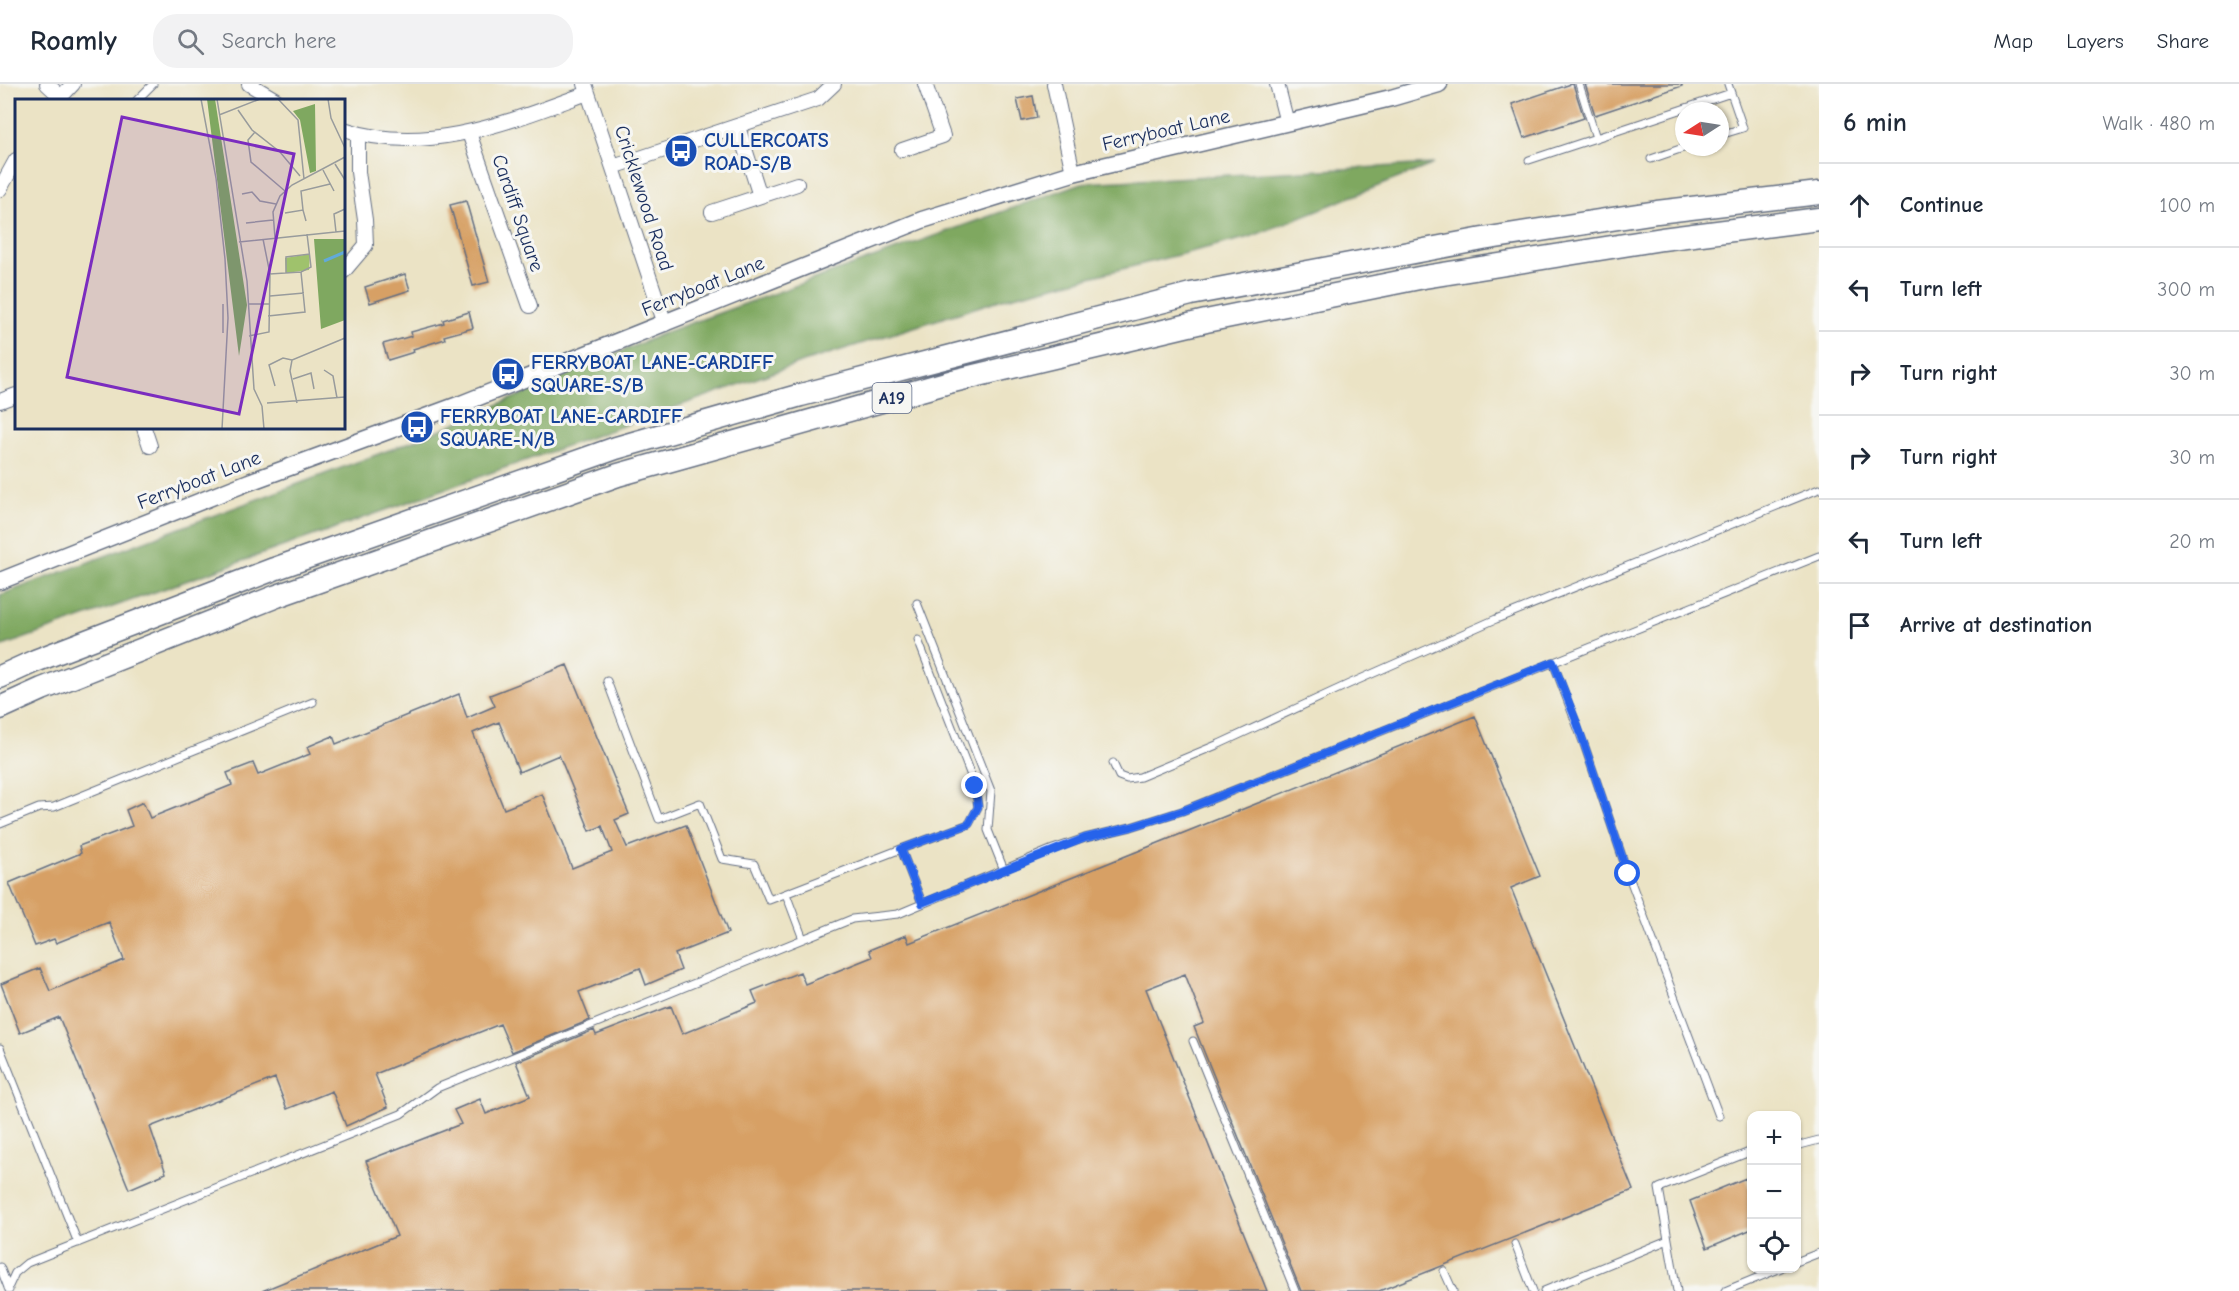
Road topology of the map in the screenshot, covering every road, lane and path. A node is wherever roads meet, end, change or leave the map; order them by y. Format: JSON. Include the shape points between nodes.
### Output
{"nodes":[{"id":1,"x":47,"y":84,"type":"edge"},
{"id":2,"x":73,"y":84,"type":"edge"},
{"id":3,"x":153,"y":84,"type":"edge"},
{"id":4,"x":249,"y":84,"type":"edge"},
{"id":5,"x":834,"y":84,"type":"edge"},
{"id":6,"x":925,"y":84,"type":"edge"},
{"id":7,"x":1054,"y":84,"type":"edge"},
{"id":8,"x":1276,"y":84,"type":"edge"},
{"id":9,"x":1439,"y":84,"type":"edge"},
{"id":10,"x":1579,"y":84,"type":"edge"},
{"id":11,"x":1728,"y":84,"type":"edge"},
{"id":12,"x":587,"y":88,"type":"edge"},
{"id":13,"x":1731,"y":93,"type":"junction"},
{"id":14,"x":261,"y":97,"type":"edge"},
{"id":15,"x":60,"y":99,"type":"edge"},
{"id":16,"x":138,"y":99,"type":"edge"},
{"id":17,"x":1287,"y":123,"type":"junction"},
{"id":18,"x":738,"y":127,"type":"junction"},
{"id":19,"x":345,"y":129,"type":"edge"},
{"id":20,"x":1729,"y":132,"type":"edge"},
{"id":21,"x":470,"y":133,"type":"junction"},
{"id":22,"x":358,"y":134,"type":"junction"},
{"id":23,"x":1596,"y":138,"type":"junction"},
{"id":24,"x":902,"y":150,"type":"dead end"},
{"id":25,"x":1675,"y":151,"type":"edge"},
{"id":26,"x":1651,"y":159,"type":"dead end"},
{"id":27,"x":1529,"y":160,"type":"dead end"},
{"id":28,"x":15,"y":162,"type":"edge"},
{"id":29,"x":613,"y":167,"type":"junction"},
{"id":30,"x":1073,"y":173,"type":"junction"},
{"id":31,"x":797,"y":184,"type":"dead end"},
{"id":32,"x":0,"y":189,"type":"edge"},
{"id":33,"x":1819,"y":193,"type":"edge"},
{"id":34,"x":760,"y":196,"type":"junction"},
{"id":35,"x":712,"y":212,"type":"dead end"},
{"id":36,"x":1819,"y":219,"type":"edge"},
{"id":37,"x":345,"y":270,"type":"edge"},
{"id":38,"x":530,"y":306,"type":"dead end"},
{"id":39,"x":665,"y":324,"type":"junction"},
{"id":40,"x":15,"y":395,"type":"edge"},
{"id":41,"x":0,"y":402,"type":"edge"},
{"id":42,"x":144,"y":429,"type":"edge"},
{"id":43,"x":150,"y":446,"type":"dead end"},
{"id":44,"x":1819,"y":489,"type":"edge"},
{"id":45,"x":1819,"y":556,"type":"edge"},
{"id":46,"x":0,"y":581,"type":"edge"},
{"id":47,"x":917,"y":603,"type":"dead end"},
{"id":48,"x":918,"y":640,"type":"dead end"},
{"id":49,"x":1553,"y":662,"type":"junction"},
{"id":50,"x":0,"y":677,"type":"edge"},
{"id":51,"x":606,"y":681,"type":"dead end"},
{"id":52,"x":313,"y":702,"type":"dead end"},
{"id":53,"x":0,"y":708,"type":"edge"},
{"id":54,"x":1113,"y":763,"type":"dead end"},
{"id":55,"x":0,"y":824,"type":"edge"},
{"id":56,"x":901,"y":849,"type":"junction"},
{"id":57,"x":1004,"y":870,"type":"junction"},
{"id":58,"x":786,"y":894,"type":"junction"},
{"id":59,"x":922,"y":903,"type":"junction"},
{"id":60,"x":803,"y":939,"type":"junction"},
{"id":61,"x":1194,"y":1041,"type":"dead end"},
{"id":62,"x":0,"y":1048,"type":"edge"},
{"id":63,"x":1719,"y":1116,"type":"dead end"},
{"id":64,"x":1819,"y":1140,"type":"edge"},
{"id":65,"x":1801,"y":1145,"type":"edge"},
{"id":66,"x":1747,"y":1153,"type":"edge"},
{"id":67,"x":1668,"y":1240,"type":"junction"},
{"id":68,"x":78,"y":1243,"type":"junction"},
{"id":69,"x":1515,"y":1244,"type":"dead end"},
{"id":70,"x":1819,"y":1253,"type":"edge"},
{"id":71,"x":1801,"y":1260,"type":"edge"},
{"id":72,"x":0,"y":1267,"type":"edge"},
{"id":73,"x":1444,"y":1271,"type":"dead end"},
{"id":74,"x":1771,"y":1273,"type":"edge"},
{"id":75,"x":9,"y":1290,"type":"edge"},
{"id":76,"x":1295,"y":1291,"type":"edge"},
{"id":77,"x":1453,"y":1291,"type":"edge"},
{"id":78,"x":1533,"y":1291,"type":"edge"},
{"id":79,"x":1544,"y":1291,"type":"edge"},
{"id":80,"x":1677,"y":1291,"type":"edge"},
{"id":81,"x":1725,"y":1291,"type":"edge"}],
"edges":[{"from":1,"to":15,"type":"street"},
{"from":2,"to":15,"type":"street"},
{"from":3,"to":16,"type":"lane"},
{"from":4,"to":14,"type":"street"},
{"from":5,"to":18,"type":"street","via":[[818,99]]},
{"from":6,"to":24,"type":"street","via":[[943,136]]},
{"from":7,"to":30,"type":"street"},
{"from":8,"to":17,"type":"street"},
{"from":9,"to":17,"type":"street","name":"Ferryboat Lane"},
{"from":10,"to":23,"type":"lane"},
{"from":11,"to":13,"type":"lane"},
{"from":12,"to":21,"type":"street"},
{"from":12,"to":29,"type":"street","name":"Cricklewood Road"},
{"from":13,"to":20,"type":"lane","via":[[1743,128]]},
{"from":13,"to":23,"type":"lane"},
{"from":17,"to":30,"type":"street","name":"Ferryboat Lane"},
{"from":18,"to":29,"type":"street"},
{"from":18,"to":34,"type":"street"},
{"from":19,"to":22,"type":"street"},
{"from":21,"to":22,"type":"street","via":[[415,140]]},
{"from":21,"to":38,"type":"street","name":"Cardiff Square"},
{"from":22,"to":37,"type":"street","via":[[366,246]]},
{"from":23,"to":27,"type":"lane"},
{"from":25,"to":26,"type":"lane"},
{"from":28,"to":32,"type":"street"},
{"from":29,"to":39,"type":"street","name":"Cricklewood Road"},
{"from":30,"to":39,"type":"street","name":"Ferryboat Lane","via":[[922,220]]},
{"from":31,"to":34,"type":"street"},
{"from":33,"to":50,"type":"highway","number":"A19","via":[[1657,212],[1483,239],[1191,294],[801,395],[616,448],[274,569]]},
{"from":34,"to":35,"type":"street"},
{"from":36,"to":53,"type":"highway","number":"A19","via":[[1424,277],[1206,321],[953,381],[618,475],[277,596]]},
{"from":39,"to":46,"type":"street","name":"Ferryboat Lane"},
{"from":40,"to":41,"type":"street"},
{"from":42,"to":43,"type":"street"},
{"from":44,"to":54,"type":"lane","via":[[1496,620],[1140,777],[1119,776]]},
{"from":45,"to":49,"type":"lane"},
{"from":47,"to":57,"type":"lane","via":[[991,790],[988,830]]},
{"from":48,"to":56,"type":"lane","via":[[975,786],[978,807],[969,824]]},
{"from":49,"to":57,"type":"lane","via":[[1182,811],[1085,838]]},
{"from":49,"to":63,"type":"lane"},
{"from":51,"to":58,"type":"lane","via":[[659,819],[700,803],[722,859],[754,864],[769,900]]},
{"from":52,"to":55,"type":"lane","via":[[54,807],[39,808]]},
{"from":56,"to":58,"type":"lane"},
{"from":56,"to":59,"type":"lane"},
{"from":57,"to":59,"type":"lane"},
{"from":58,"to":60,"type":"lane"},
{"from":59,"to":60,"type":"lane","via":[[898,914],[852,919]]},
{"from":60,"to":68,"type":"lane","via":[[437,1088],[401,1114]]},
{"from":61,"to":76,"type":"lane"},
{"from":62,"to":68,"type":"lane"},
{"from":64,"to":65,"type":"lane"},
{"from":66,"to":67,"type":"lane","via":[[1659,1188]]},
{"from":67,"to":79,"type":"lane"},
{"from":67,"to":80,"type":"lane"},
{"from":68,"to":75,"type":"lane","via":[[27,1263],[15,1273]]},
{"from":69,"to":78,"type":"lane"},
{"from":70,"to":71,"type":"lane"},
{"from":72,"to":75,"type":"lane"},
{"from":73,"to":77,"type":"lane"},
{"from":74,"to":81,"type":"lane"}]}
